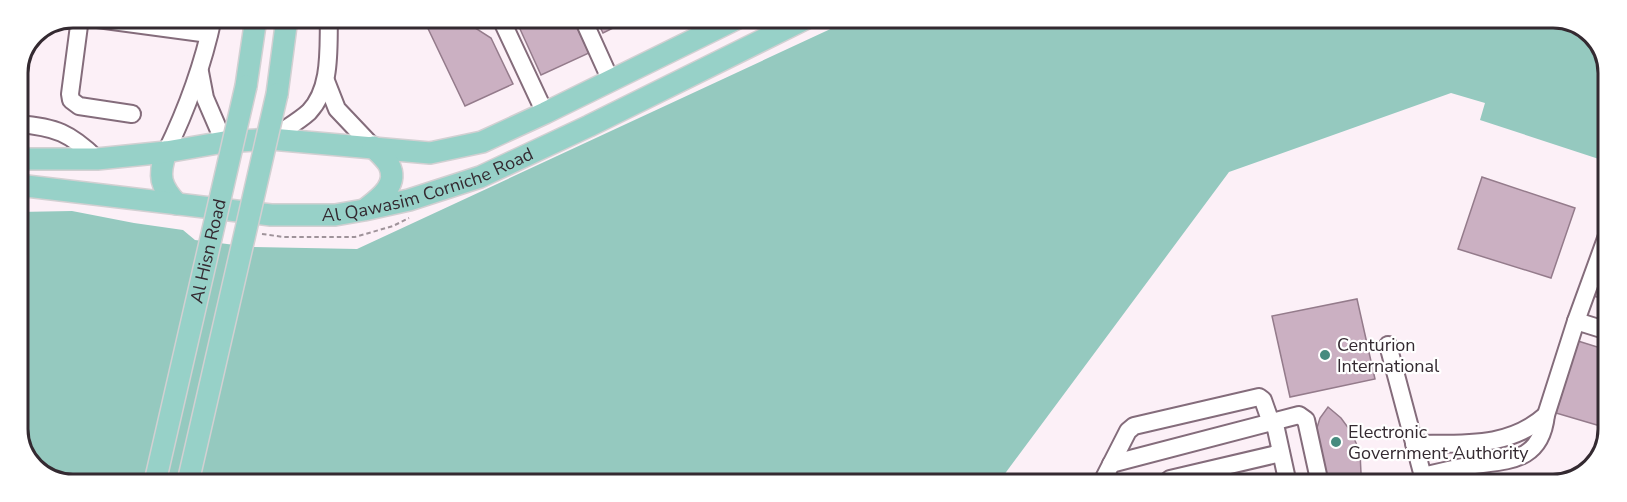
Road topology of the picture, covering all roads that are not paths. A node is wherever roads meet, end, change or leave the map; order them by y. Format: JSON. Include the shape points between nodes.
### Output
{"nodes":[{"id":1,"x":79,"y":28,"type":"edge"},
{"id":2,"x":211,"y":28,"type":"edge"},
{"id":3,"x":248,"y":28,"type":"edge"},
{"id":4,"x":255,"y":28,"type":"edge"},
{"id":5,"x":286,"y":28,"type":"edge"},
{"id":6,"x":329,"y":28,"type":"edge"},
{"id":7,"x":505,"y":28,"type":"edge"},
{"id":8,"x":587,"y":28,"type":"edge"},
{"id":9,"x":701,"y":28,"type":"edge"},
{"id":10,"x":787,"y":28,"type":"edge"},
{"id":11,"x":200,"y":71,"type":"junction"},
{"id":12,"x":326,"y":81,"type":"junction"},
{"id":13,"x":611,"y":81,"type":"junction"},
{"id":14,"x":246,"y":86,"type":"junction"},
{"id":15,"x":545,"y":113,"type":"junction"},
{"id":16,"x":132,"y":114,"type":"dead end"},
{"id":17,"x":28,"y":125,"type":"edge"},
{"id":18,"x":271,"y":139,"type":"junction"},
{"id":19,"x":224,"y":142,"type":"junction"},
{"id":20,"x":373,"y":147,"type":"junction"},
{"id":21,"x":166,"y":152,"type":"junction"},
{"id":22,"x":28,"y":159,"type":"edge"},
{"id":23,"x":97,"y":159,"type":"junction"},
{"id":24,"x":28,"y":186,"type":"edge"},
{"id":25,"x":177,"y":204,"type":"junction"},
{"id":26,"x":364,"y":210,"type":"junction"},
{"id":27,"x":1598,"y":260,"type":"edge"},
{"id":28,"x":1576,"y":321,"type":"junction"},
{"id":29,"x":1598,"y":328,"type":"edge"},
{"id":30,"x":1388,"y":345,"type":"dead end"},
{"id":31,"x":1546,"y":415,"type":"junction"},
{"id":32,"x":1271,"y":421,"type":"junction"},
{"id":33,"x":1414,"y":444,"type":"junction"},
{"id":34,"x":1281,"y":453,"type":"junction"},
{"id":35,"x":1111,"y":464,"type":"junction"},
{"id":36,"x":157,"y":474,"type":"edge"},
{"id":37,"x":190,"y":474,"type":"edge"},
{"id":38,"x":1106,"y":474,"type":"edge"},
{"id":39,"x":1191,"y":474,"type":"edge"},
{"id":40,"x":1286,"y":474,"type":"edge"},
{"id":41,"x":1318,"y":474,"type":"edge"},
{"id":42,"x":1422,"y":474,"type":"edge"},
{"id":43,"x":1442,"y":474,"type":"edge"}],
"edges":[{"from":1,"to":16,"type":"street","via":[[71,100],[79,106]]},
{"from":2,"to":11,"type":"street"},
{"from":3,"to":14,"type":"main road"},
{"from":4,"to":14,"type":"main road","name":"Al Hisn Road"},
{"from":5,"to":37,"type":"main road","name":"Al Hisn Road","bridge":true,"via":[[277,94]]},
{"from":6,"to":12,"type":"street"},
{"from":7,"to":15,"type":"street"},
{"from":8,"to":13,"type":"street"},
{"from":9,"to":13,"type":"main road","name":"Al Qawasim Corniche Road"},
{"from":10,"to":26,"type":"main road","name":"Al Qawasim Corniche Road","via":[[480,177]]},
{"from":11,"to":19,"type":"street","via":[[205,98]]},
{"from":11,"to":21,"type":"street"},
{"from":12,"to":18,"type":"street","via":[[309,111]]},
{"from":12,"to":20,"type":"street","via":[[337,109]]},
{"from":13,"to":15,"type":"main road","name":"Al Qawasim Corniche Road"},
{"from":14,"to":36,"type":"main road","name":"Al Hisn Road","bridge":true},
{"from":15,"to":20,"type":"main road","name":"Al Qawasim Corniche Road","via":[[482,142],[430,153]]},
{"from":17,"to":23,"type":"street","via":[[63,132]]},
{"from":18,"to":19,"type":"main road","name":"Al Qawasim Corniche Road"},
{"from":18,"to":20,"type":"main road","name":"Al Qawasim Corniche Road"},
{"from":19,"to":21,"type":"main road","name":"Al Qawasim Corniche Road"},
{"from":20,"to":26,"type":"main road","via":[[389,164],[392,174],[382,197]]},
{"from":21,"to":23,"type":"main road","name":"Al Qawasim Corniche Road"},
{"from":21,"to":25,"type":"main road","via":[[161,178],[165,191]]},
{"from":22,"to":23,"type":"main road","name":"Al Qawasim Corniche Road"},
{"from":24,"to":25,"type":"main road","name":"Al Qawasim Corniche Road"},
{"from":25,"to":26,"type":"main road","name":"Al Qawasim Corniche Road","via":[[271,215],[335,215]]},
{"from":27,"to":28,"type":"street"},
{"from":28,"to":29,"type":"street"},
{"from":28,"to":31,"type":"street"},
{"from":30,"to":33,"type":"street"},
{"from":31,"to":33,"type":"street","via":[[1526,430],[1504,439]]},
{"from":31,"to":43,"type":"street","via":[[1538,443],[1523,456]]},
{"from":32,"to":34,"type":"street"},
{"from":32,"to":35,"type":"street"},
{"from":32,"to":35,"type":"street","via":[[1259,397],[1138,425],[1128,431]]},
{"from":32,"to":41,"type":"street","via":[[1296,415],[1305,418]]},
{"from":33,"to":42,"type":"street"},
{"from":34,"to":39,"type":"street"},
{"from":34,"to":40,"type":"street"},
{"from":35,"to":38,"type":"street"}]}
